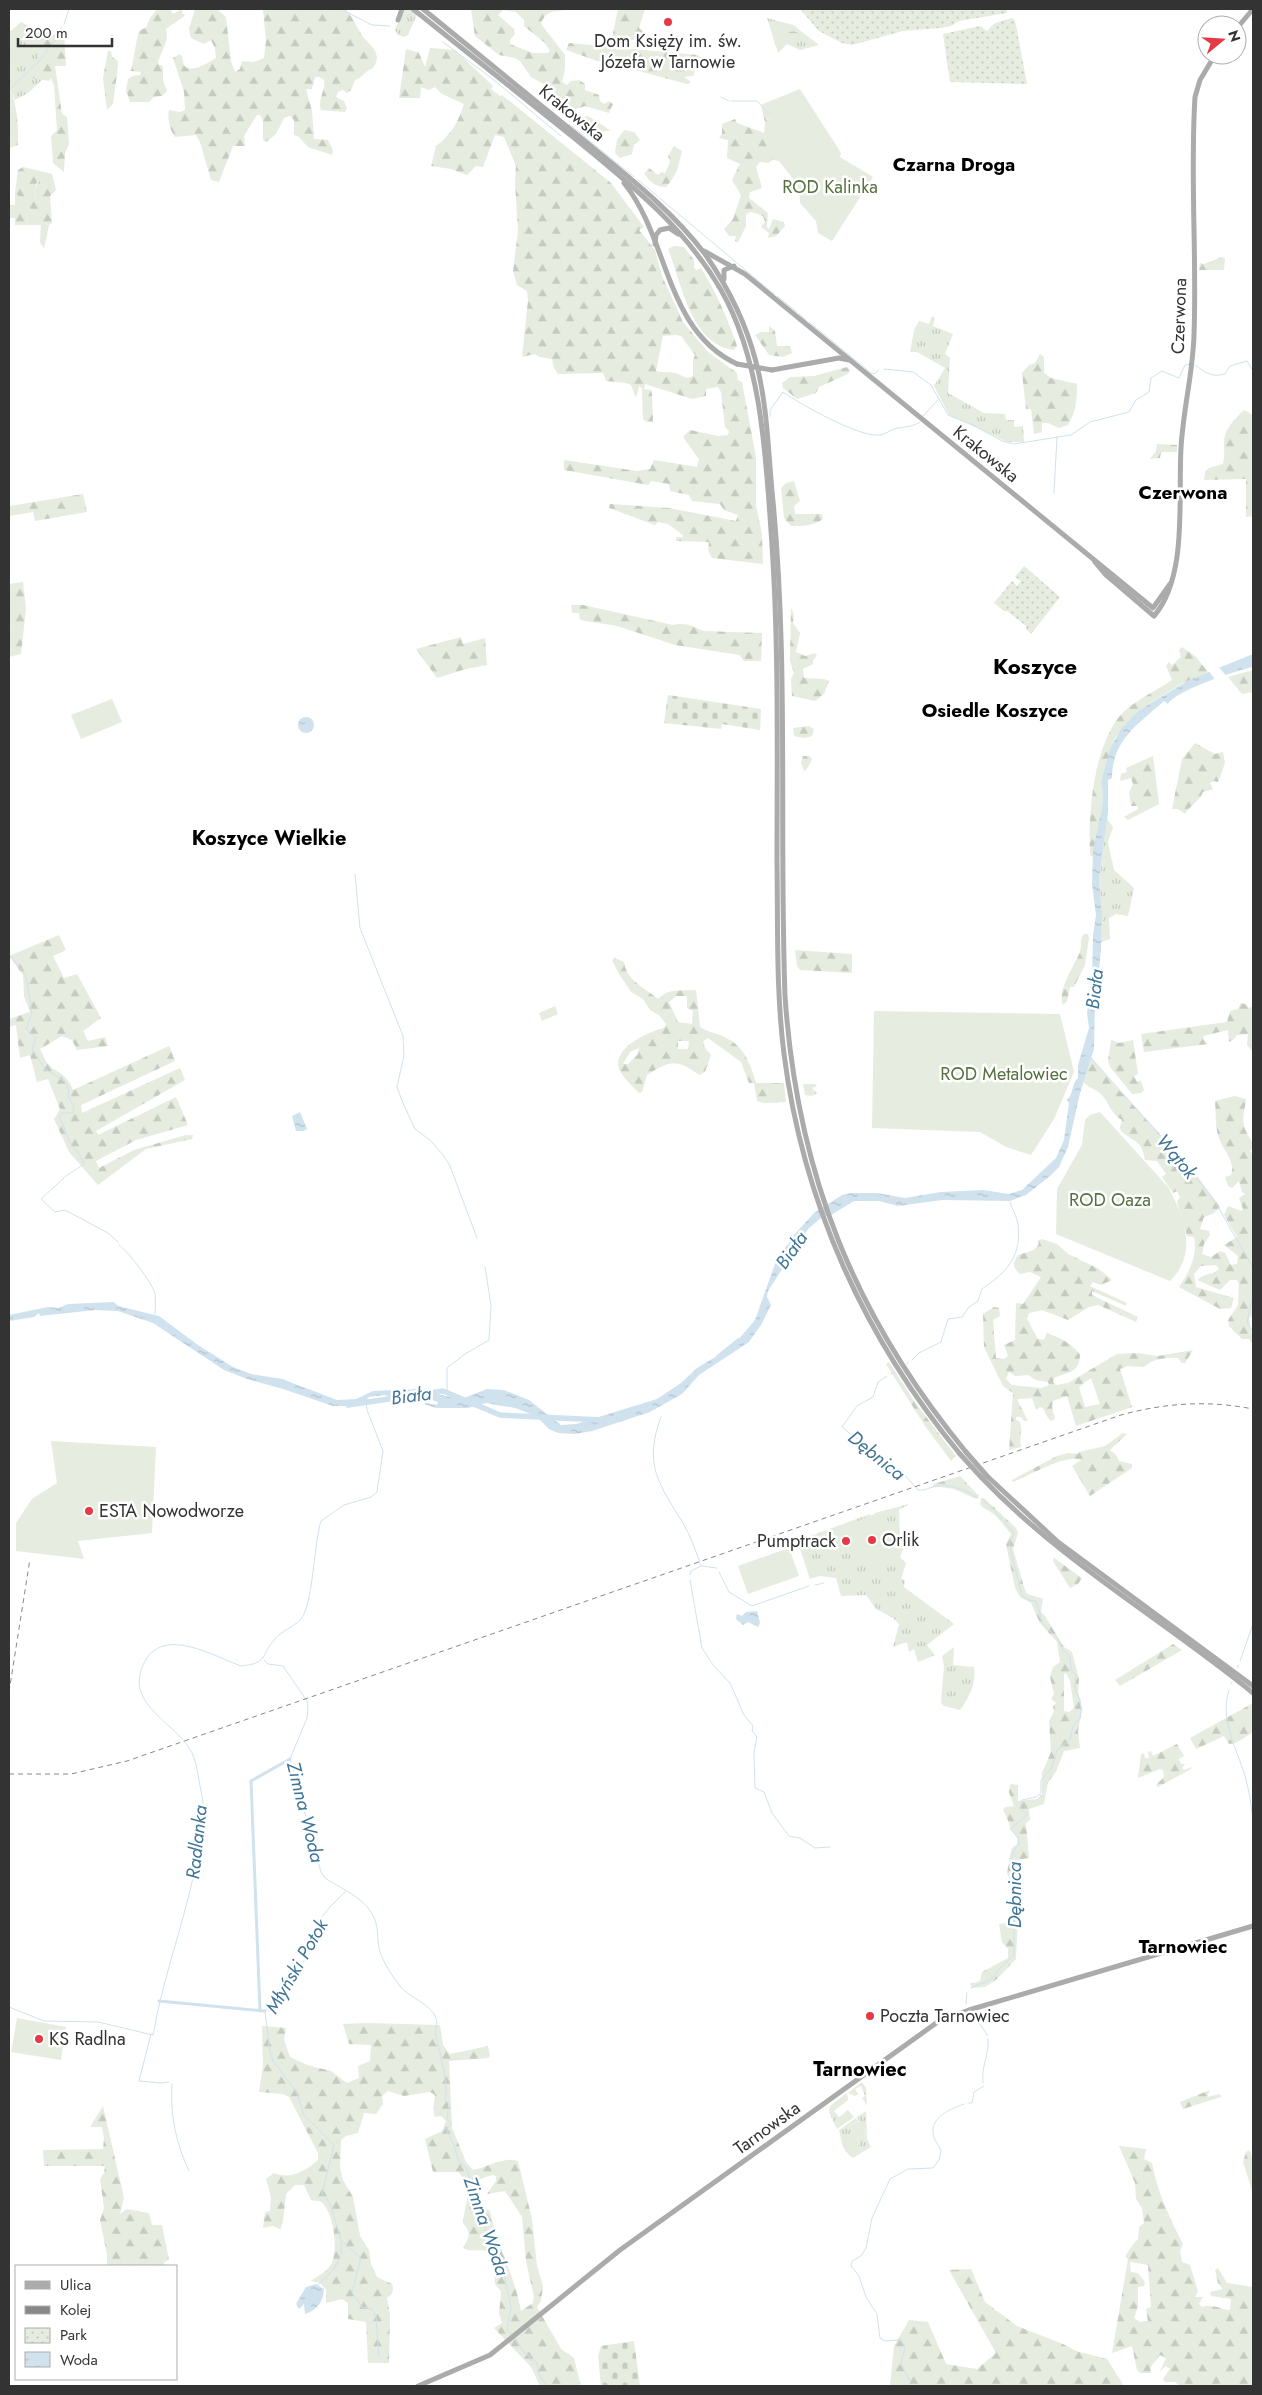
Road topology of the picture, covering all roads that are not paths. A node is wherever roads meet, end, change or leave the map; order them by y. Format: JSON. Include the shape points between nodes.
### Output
{"nodes":[{"id":1,"x":402,"y":9,"type":"edge"},
{"id":2,"x":413,"y":9,"type":"edge"},
{"id":3,"x":423,"y":9,"type":"edge"},
{"id":4,"x":398,"y":20,"type":"dead end"},
{"id":5,"x":1209,"y":65,"type":"edge"},
{"id":6,"x":612,"y":169,"type":"junction"},
{"id":7,"x":655,"y":244,"type":"junction"},
{"id":8,"x":698,"y":245,"type":"junction"},
{"id":9,"x":698,"y":254,"type":"junction"},
{"id":10,"x":734,"y":266,"type":"junction"},
{"id":11,"x":727,"y":289,"type":"junction"},
{"id":12,"x":833,"y":346,"type":"junction"},
{"id":13,"x":834,"y":360,"type":"junction"},
{"id":14,"x":851,"y":361,"type":"junction"},
{"id":15,"x":859,"y":367,"type":"junction"},
{"id":16,"x":1095,"y":562,"type":"junction"},
{"id":17,"x":1172,"y":582,"type":"junction"},
{"id":18,"x":1152,"y":608,"type":"joint"},
{"id":19,"x":1157,"y":612,"type":"joint"},
{"id":20,"x":814,"y":1181,"type":"junction"},
{"id":21,"x":984,"y":1477,"type":"junction"},
{"id":22,"x":1253,"y":1686,"type":"edge"},
{"id":23,"x":1253,"y":1693,"type":"edge"},
{"id":24,"x":1253,"y":1926,"type":"edge"},
{"id":25,"x":418,"y":2386,"type":"edge"}],
"edges":[{"from":1,"to":4,"type":"main road"},
{"from":2,"to":6,"type":"main road","name":"Krakowska"},
{"from":3,"to":8,"type":"main road","name":"Krakowska","via":[[626,175],[675,219]]},
{"from":5,"to":17,"type":"main road","name":"Czerwona","via":[[1200,80],[1195,104],[1194,327],[1181,447],[1177,560]]},
{"from":6,"to":7,"type":"main road","via":[[629,189]]},
{"from":6,"to":9,"type":"main road","via":[[655,207]]},
{"from":7,"to":9,"type":"main road","via":[[658,232],[669,228]]},
{"from":7,"to":13,"type":"main road","bridge":true,"via":[[687,317],[715,352],[737,364],[772,370]]},
{"from":8,"to":10,"type":"main road","name":"Krakowska","via":[[711,256]]},
{"from":8,"to":11,"type":"main road"},
{"from":9,"to":20,"type":"main road","via":[[724,294],[737,323],[751,364],[759,409],[775,598],[781,1026],[792,1105]]},
{"from":10,"to":11,"type":"main road","via":[[723,272]]},
{"from":10,"to":12,"type":"main road","name":"Krakowska"},
{"from":11,"to":20,"type":"main road","via":[[754,354],[767,432],[780,597],[787,1027]]},
{"from":12,"to":13,"type":"main road"},
{"from":12,"to":14,"type":"main road","name":"Krakowska"},
{"from":13,"to":14,"type":"main road"},
{"from":13,"to":15,"type":"main road","name":"Krakowska"},
{"from":14,"to":15,"type":"main road","name":"Krakowska"},
{"from":15,"to":16,"type":"main road","name":"Krakowska"},
{"from":16,"to":18,"type":"main road","name":"Krakowska"},
{"from":16,"to":19,"type":"main road","name":"Krakowska","via":[[1154,616]]},
{"from":17,"to":18,"type":"main road","name":"Czerwona"},
{"from":17,"to":19,"type":"main road","name":"Czerwona"},
{"from":20,"to":21,"type":"main road","bridge":true,"via":[[836,1244],[889,1345],[963,1453]]},
{"from":21,"to":22,"type":"main road","via":[[1058,1542]]},
{"from":21,"to":23,"type":"main road","via":[[1020,1516],[1067,1557]]},
{"from":24,"to":25,"type":"main road","name":"Tarnowska","via":[[974,2008],[937,2023],[620,2250],[490,2354]]}]}
